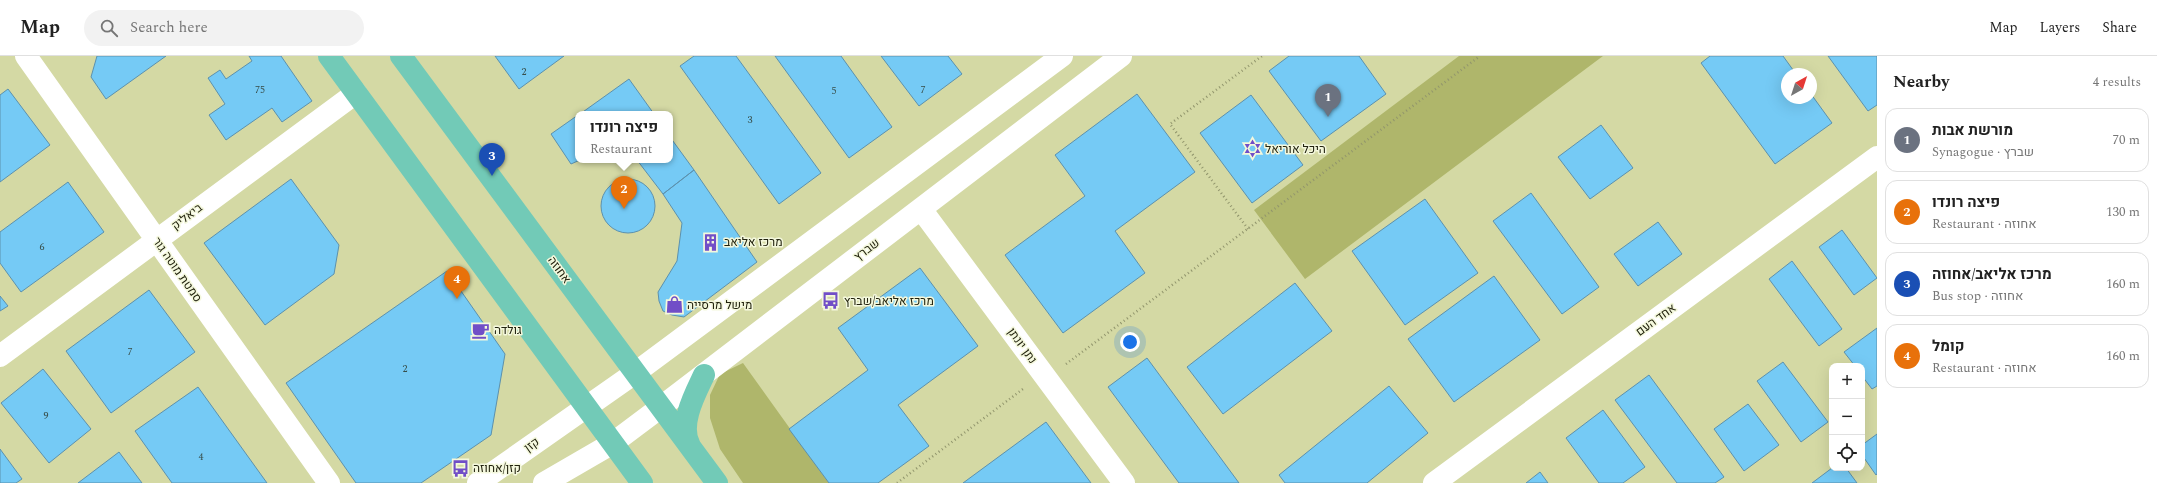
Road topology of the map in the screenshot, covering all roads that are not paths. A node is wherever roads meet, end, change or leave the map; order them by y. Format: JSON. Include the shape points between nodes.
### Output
{"nodes":[{"id":1,"x":26,"y":56,"type":"edge"},
{"id":2,"x":329,"y":56,"type":"edge"},
{"id":3,"x":401,"y":56,"type":"edge"},
{"id":4,"x":1062,"y":56,"type":"edge"},
{"id":5,"x":1121,"y":56,"type":"edge"},
{"id":6,"x":356,"y":93,"type":"junction"},
{"id":7,"x":1877,"y":157,"type":"edge"},
{"id":8,"x":921,"y":209,"type":"junction"},
{"id":9,"x":156,"y":240,"type":"junction"},
{"id":10,"x":0,"y":356,"type":"edge"},
{"id":11,"x":635,"y":373,"type":"junction"},
{"id":12,"x":704,"y":375,"type":"junction"},
{"id":13,"x":585,"y":407,"type":"junction"},
{"id":14,"x":661,"y":407,"type":"junction"},
{"id":15,"x":612,"y":443,"type":"junction"},
{"id":16,"x":695,"y":454,"type":"junction"},
{"id":17,"x":328,"y":483,"type":"edge"},
{"id":18,"x":478,"y":483,"type":"edge"},
{"id":19,"x":544,"y":483,"type":"edge"},
{"id":20,"x":642,"y":483,"type":"edge"},
{"id":21,"x":717,"y":483,"type":"edge"},
{"id":22,"x":1124,"y":483,"type":"edge"},
{"id":23,"x":1434,"y":483,"type":"edge"}],
"edges":[{"from":1,"to":9,"type":"street","name":"סמטת מוטה גור"},
{"from":2,"to":6,"type":"main road"},
{"from":3,"to":11,"type":"main road","name":"אחוזה"},
{"from":4,"to":11,"type":"street"},
{"from":5,"to":8,"type":"street","name":"שברץ"},
{"from":6,"to":9,"type":"street","name":"ביאליק"},
{"from":6,"to":13,"type":"main road"},
{"from":7,"to":23,"type":"street","name":"אחד העם"},
{"from":8,"to":12,"type":"street","name":"שברץ"},
{"from":8,"to":22,"type":"street","name":"נתן יונתן"},
{"from":9,"to":10,"type":"street","name":"ביאליק"},
{"from":9,"to":17,"type":"street","name":"סמטת מוטה גור"},
{"from":11,"to":13,"type":"street"},
{"from":11,"to":14,"type":"main road","name":"אחוזה"},
{"from":12,"to":14,"type":"street","name":"שברץ"},
{"from":12,"to":16,"type":"main road","via":[[688,417],[686,439]]},
{"from":13,"to":15,"type":"main road"},
{"from":13,"to":18,"type":"street","name":"קזן"},
{"from":14,"to":15,"type":"street","name":"שברץ"},
{"from":14,"to":16,"type":"main road","name":"אחוזה"},
{"from":15,"to":19,"type":"street"},
{"from":15,"to":20,"type":"main road"},
{"from":16,"to":21,"type":"main road","name":"אחוזה"}]}
